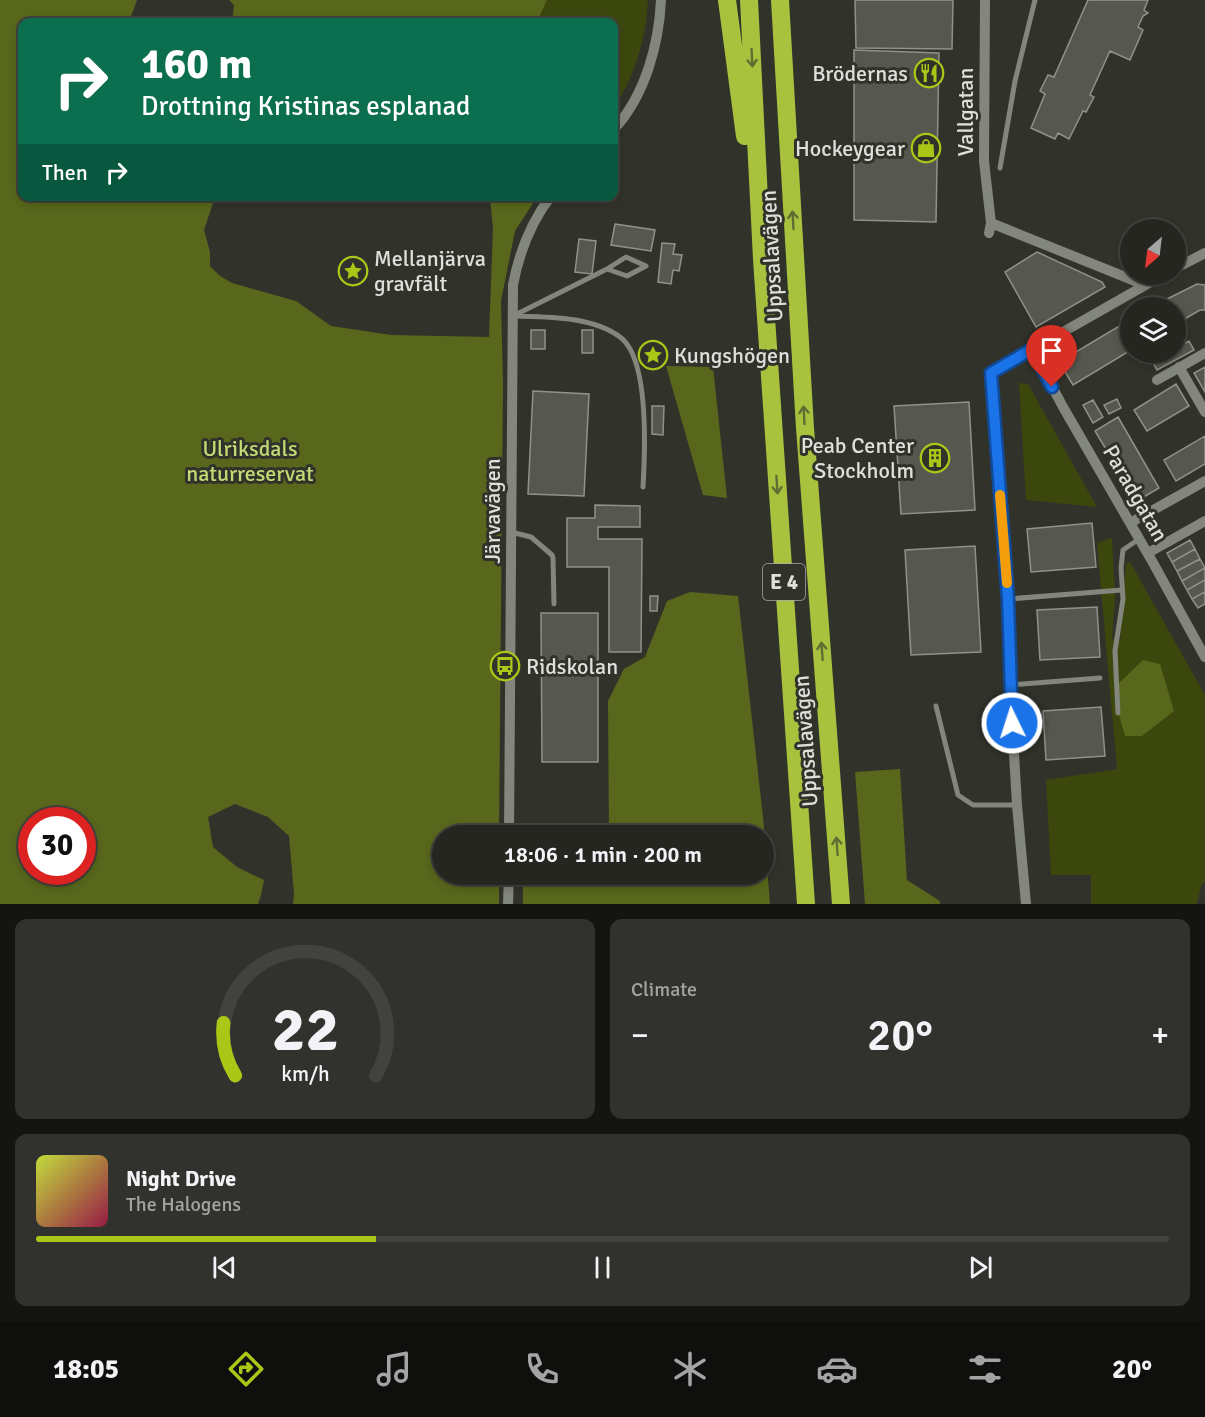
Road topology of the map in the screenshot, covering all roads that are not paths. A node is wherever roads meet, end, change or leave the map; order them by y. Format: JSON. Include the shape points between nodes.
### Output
{"nodes":[{"id":1,"x":662,"y":0,"type":"edge"},
{"id":2,"x":727,"y":0,"type":"edge"},
{"id":3,"x":749,"y":0,"type":"edge"},
{"id":4,"x":985,"y":0,"type":"edge"},
{"id":5,"x":1035,"y":0,"type":"edge"},
{"id":6,"x":780,"y":3,"type":"edge"},
{"id":7,"x":618,"y":122,"type":"edge"},
{"id":8,"x":1000,"y":168,"type":"dead end"},
{"id":9,"x":547,"y":201,"type":"edge"},
{"id":10,"x":1205,"y":253,"type":"edge"},
{"id":11,"x":762,"y":260,"type":"junction"},
{"id":12,"x":1186,"y":263,"type":"edge"},
{"id":13,"x":608,"y":269,"type":"junction"},
{"id":14,"x":1120,"y":276,"type":"edge"},
{"id":15,"x":1145,"y":285,"type":"edge"},
{"id":16,"x":513,"y":316,"type":"junction"},
{"id":17,"x":1032,"y":349,"type":"junction"},
{"id":18,"x":1205,"y":353,"type":"edge"},
{"id":19,"x":1179,"y":368,"type":"junction"},
{"id":20,"x":1157,"y":380,"type":"dead end"},
{"id":21,"x":1205,"y":412,"type":"edge"},
{"id":22,"x":1205,"y":481,"type":"edge"},
{"id":23,"x":643,"y":487,"type":"dead end"},
{"id":24,"x":1205,"y":521,"type":"edge"},
{"id":25,"x":1130,"y":523,"type":"junction"},
{"id":26,"x":512,"y":532,"type":"junction"},
{"id":27,"x":1139,"y":539,"type":"junction"},
{"id":28,"x":1148,"y":553,"type":"junction"},
{"id":29,"x":1122,"y":590,"type":"junction"},
{"id":30,"x":1008,"y":599,"type":"junction"},
{"id":31,"x":554,"y":604,"type":"dead end"},
{"id":32,"x":1204,"y":652,"type":"edge"},
{"id":33,"x":1100,"y":678,"type":"dead end"},
{"id":34,"x":1010,"y":685,"type":"junction"},
{"id":35,"x":936,"y":706,"type":"dead end"},
{"id":36,"x":1118,"y":712,"type":"dead end"},
{"id":37,"x":1017,"y":805,"type":"junction"},
{"id":38,"x":509,"y":825,"type":"edge"},
{"id":39,"x":508,"y":885,"type":"edge"},
{"id":40,"x":508,"y":904,"type":"edge"},
{"id":41,"x":806,"y":904,"type":"edge"},
{"id":42,"x":841,"y":904,"type":"edge"},
{"id":43,"x":1026,"y":904,"type":"edge"}],
"edges":[{"from":1,"to":7,"type":"street","via":[[656,46],[646,77]]},
{"from":2,"to":11,"type":"highway","number":"E 4"},
{"from":3,"to":11,"type":"highway","name":"Uppsalavägen","number":"E 4","one_way":true},
{"from":4,"to":14,"type":"street","name":"Vallgatan","via":[[984,161],[990,228]]},
{"from":5,"to":8,"type":"lane","via":[[1015,81]]},
{"from":42,"to":6,"type":"highway","name":"Uppsalavägen","number":"E 4","one_way":true,"via":[[804,428]]},
{"from":9,"to":16,"type":"street","name":"Järvavägen","via":[[518,262]]},
{"from":10,"to":12,"type":"street"},
{"from":11,"to":41,"type":"highway","name":"Uppsalavägen","number":"E 4","one_way":true},
{"from":13,"to":13,"type":"lane","via":[[627,276],[646,266],[626,257]]},
{"from":13,"to":16,"type":"lane"},
{"from":15,"to":17,"type":"street"},
{"from":16,"to":23,"type":"lane","via":[[564,318],[594,325],[620,336],[629,346],[642,393],[646,441]]},
{"from":16,"to":26,"type":"street","name":"Järvavägen"},
{"from":17,"to":25,"type":"street","name":"Paradgatan"},
{"from":17,"to":30,"type":"street","via":[[991,373]]},
{"from":18,"to":19,"type":"street"},
{"from":19,"to":20,"type":"street"},
{"from":19,"to":21,"type":"street"},
{"from":22,"to":25,"type":"street"},
{"from":24,"to":28,"type":"street"},
{"from":25,"to":27,"type":"street","name":"Paradgatan"},
{"from":26,"to":31,"type":"lane","via":[[531,537],[554,558]]},
{"from":26,"to":38,"type":"street","name":"Järvavägen"},
{"from":27,"to":28,"type":"street","name":"Paradgatan"},
{"from":27,"to":29,"type":"lane","via":[[1123,550]]},
{"from":28,"to":32,"type":"street","name":"Paradgatan"},
{"from":29,"to":30,"type":"lane"},
{"from":29,"to":36,"type":"lane","via":[[1115,651]]},
{"from":30,"to":34,"type":"street"},
{"from":33,"to":34,"type":"lane"},
{"from":34,"to":37,"type":"street"},
{"from":35,"to":37,"type":"lane","via":[[958,795],[973,805]]},
{"from":37,"to":43,"type":"street"},
{"from":39,"to":40,"type":"street"}]}
